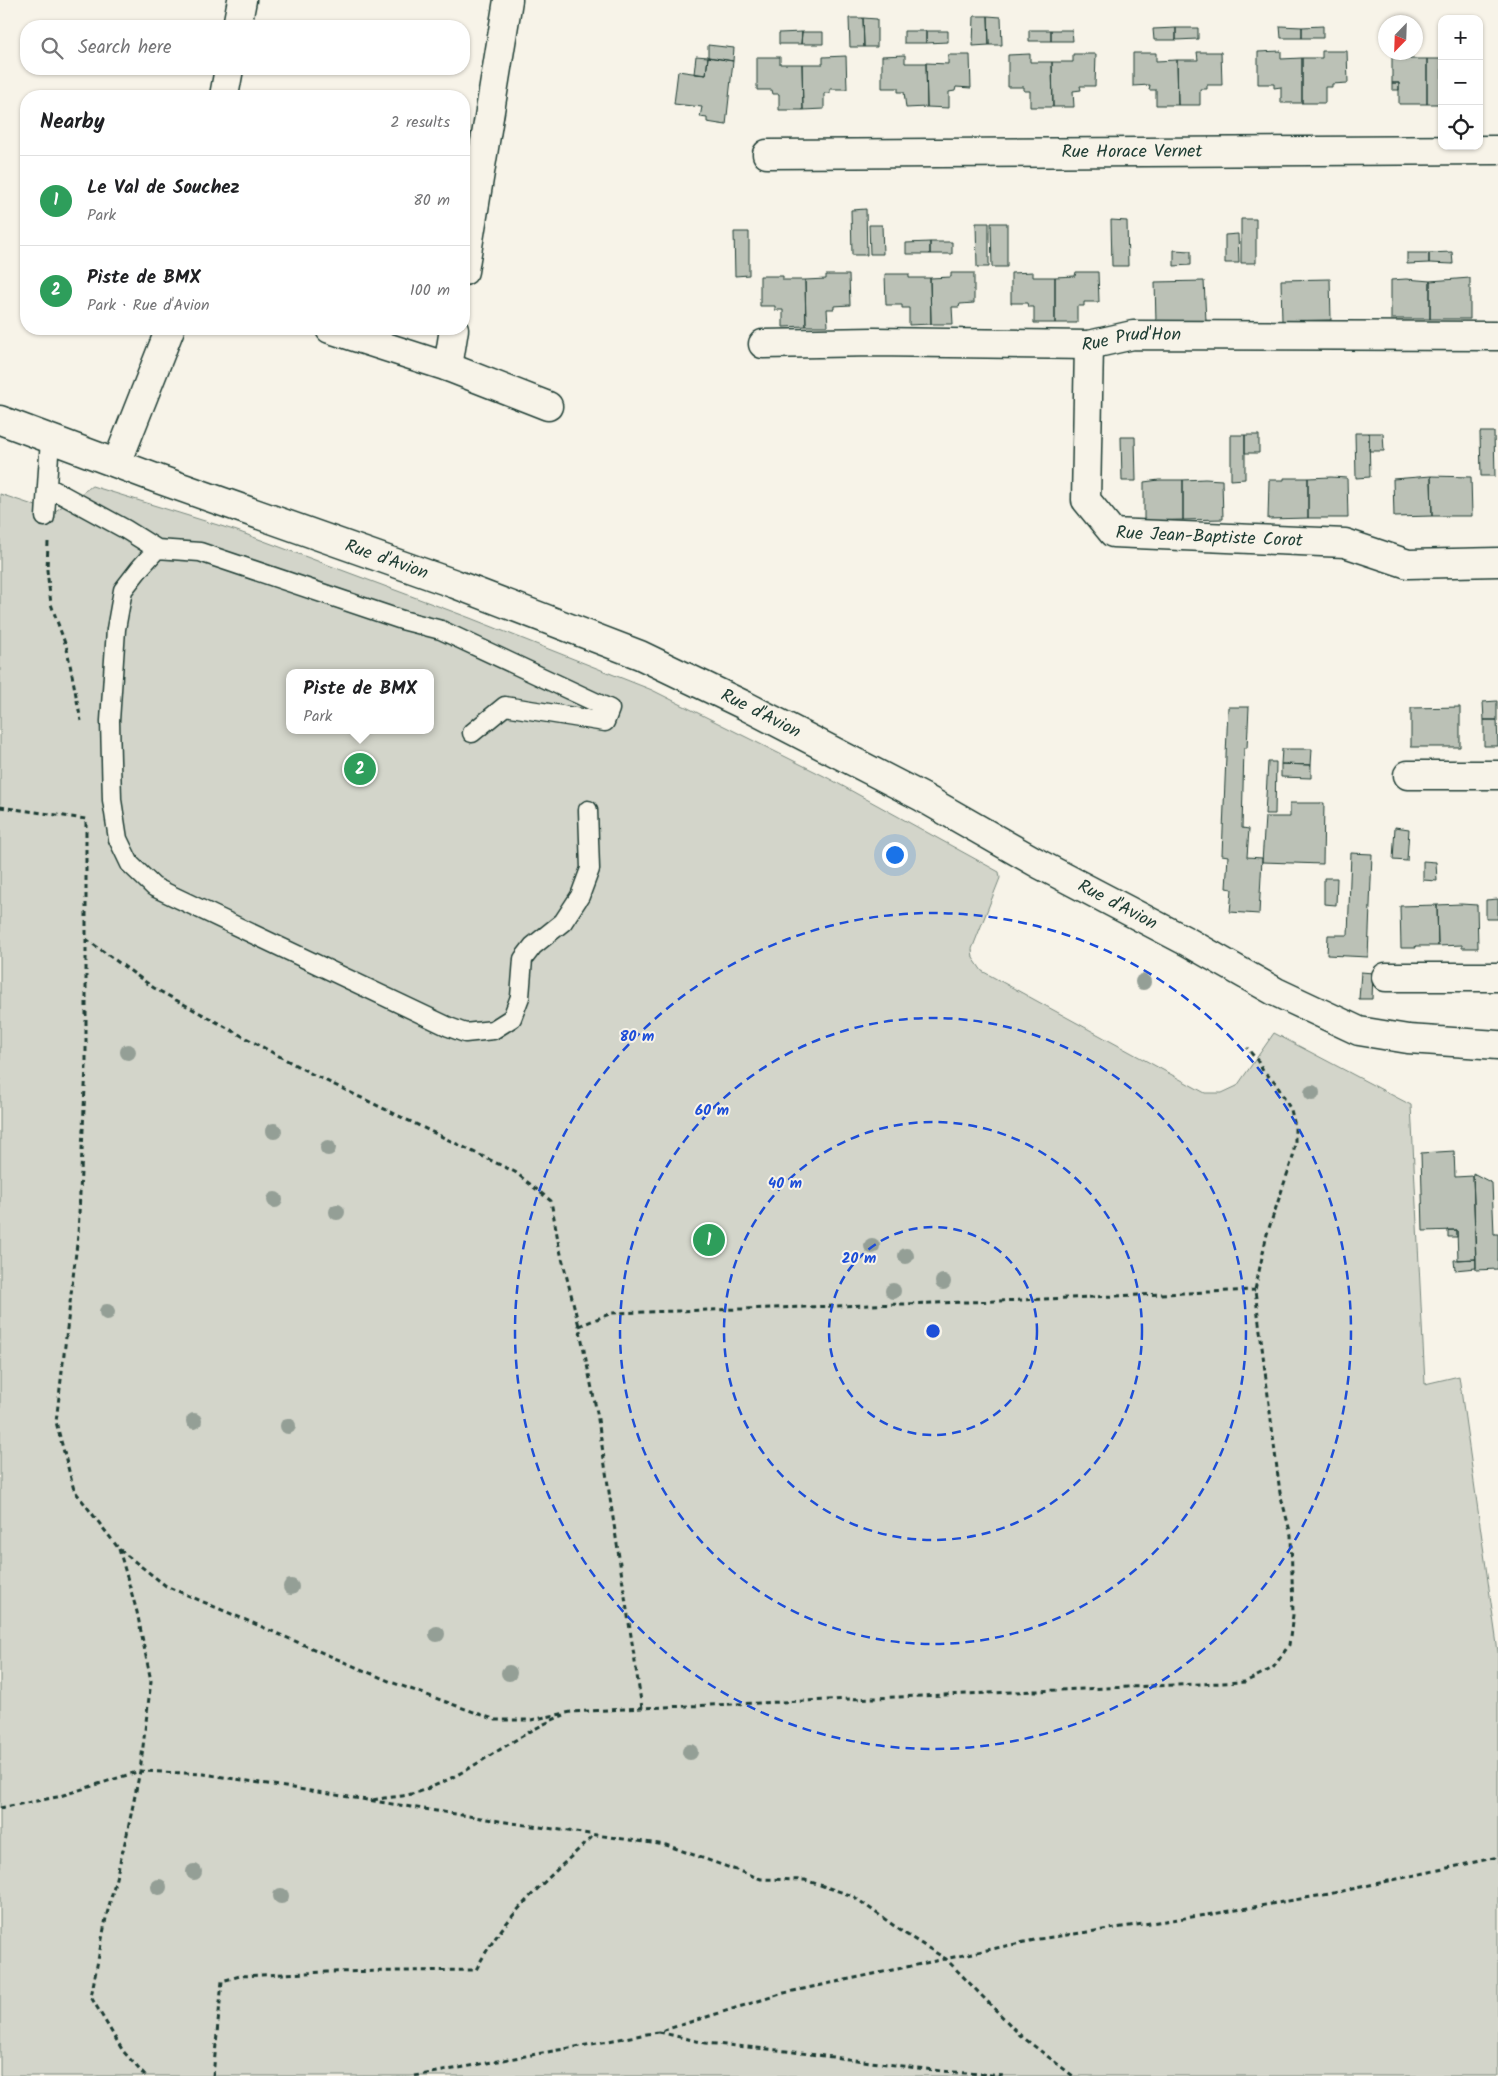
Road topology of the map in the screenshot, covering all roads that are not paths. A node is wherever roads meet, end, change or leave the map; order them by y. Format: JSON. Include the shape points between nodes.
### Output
{"nodes":[{"id":1,"x":242,"y":0,"type":"edge"},
{"id":2,"x":508,"y":0,"type":"edge"},
{"id":3,"x":238,"y":20,"type":"edge"},
{"id":4,"x":228,"y":75,"type":"edge"},
{"id":5,"x":225,"y":90,"type":"edge"},
{"id":6,"x":1498,"y":150,"type":"edge"},
{"id":7,"x":767,"y":154,"type":"dead end"},
{"id":8,"x":470,"y":235,"type":"edge"},
{"id":9,"x":168,"y":335,"type":"edge"},
{"id":10,"x":349,"y":335,"type":"edge"},
{"id":11,"x":453,"y":335,"type":"edge"},
{"id":12,"x":1498,"y":336,"type":"edge"},
{"id":13,"x":763,"y":344,"type":"dead end"},
{"id":14,"x":1089,"y":345,"type":"junction"},
{"id":15,"x":448,"y":367,"type":"junction"},
{"id":16,"x":548,"y":406,"type":"dead end"},
{"id":17,"x":0,"y":420,"type":"edge"},
{"id":18,"x":50,"y":439,"type":"junction"},
{"id":19,"x":117,"y":463,"type":"junction"},
{"id":20,"x":48,"y":487,"type":"junction"},
{"id":21,"x":45,"y":517,"type":"road end"},
{"id":22,"x":157,"y":549,"type":"junction"},
{"id":23,"x":1498,"y":562,"type":"edge"},
{"id":24,"x":472,"y":733,"type":"dead end"},
{"id":25,"x":1408,"y":775,"type":"dead end"},
{"id":26,"x":1498,"y":776,"type":"edge"},
{"id":27,"x":588,"y":810,"type":"dead end"},
{"id":28,"x":1386,"y":977,"type":"dead end"},
{"id":29,"x":1498,"y":977,"type":"edge"},
{"id":30,"x":1498,"y":1045,"type":"edge"}],
"edges":[{"from":1,"to":3,"type":"street"},
{"from":2,"to":8,"type":"street"},
{"from":4,"to":5,"type":"street"},
{"from":6,"to":7,"type":"street","name":"Rue Horace Vernet"},
{"from":9,"to":19,"type":"street"},
{"from":10,"to":15,"type":"street"},
{"from":11,"to":15,"type":"street"},
{"from":12,"to":14,"type":"street","name":"Rue Prud'Hon","via":[[1133,335]]},
{"from":13,"to":14,"type":"street","name":"Rue Prud'Hon"},
{"from":14,"to":23,"type":"street","name":"Rue Jean-Baptiste Corot","via":[[1086,500],[1113,533],[1345,543],[1408,564]]},
{"from":15,"to":16,"type":"street"},
{"from":17,"to":18,"type":"street","name":"Rue d'Avion"},
{"from":18,"to":19,"type":"street","name":"Rue d'Avion"},
{"from":18,"to":20,"type":"lane"},
{"from":19,"to":30,"type":"street","name":"Rue d'Avion","via":[[455,584],[640,656],[744,705],[913,792],[1276,992],[1359,1031],[1408,1039]]},
{"from":20,"to":21,"type":"lane"},
{"from":20,"to":22,"type":"lane"},
{"from":22,"to":24,"type":"lane","via":[[200,552],[440,630],[610,709],[605,722],[505,706]]},
{"from":22,"to":27,"type":"lane","via":[[123,590],[116,629],[110,720],[112,800],[118,839],[130,864],[154,887],[450,1027],[465,1033],[493,1030],[512,1018],[520,997],[523,959],[533,946],[563,922],[580,896],[590,869]]},
{"from":25,"to":26,"type":"street"},
{"from":28,"to":29,"type":"street"}]}
